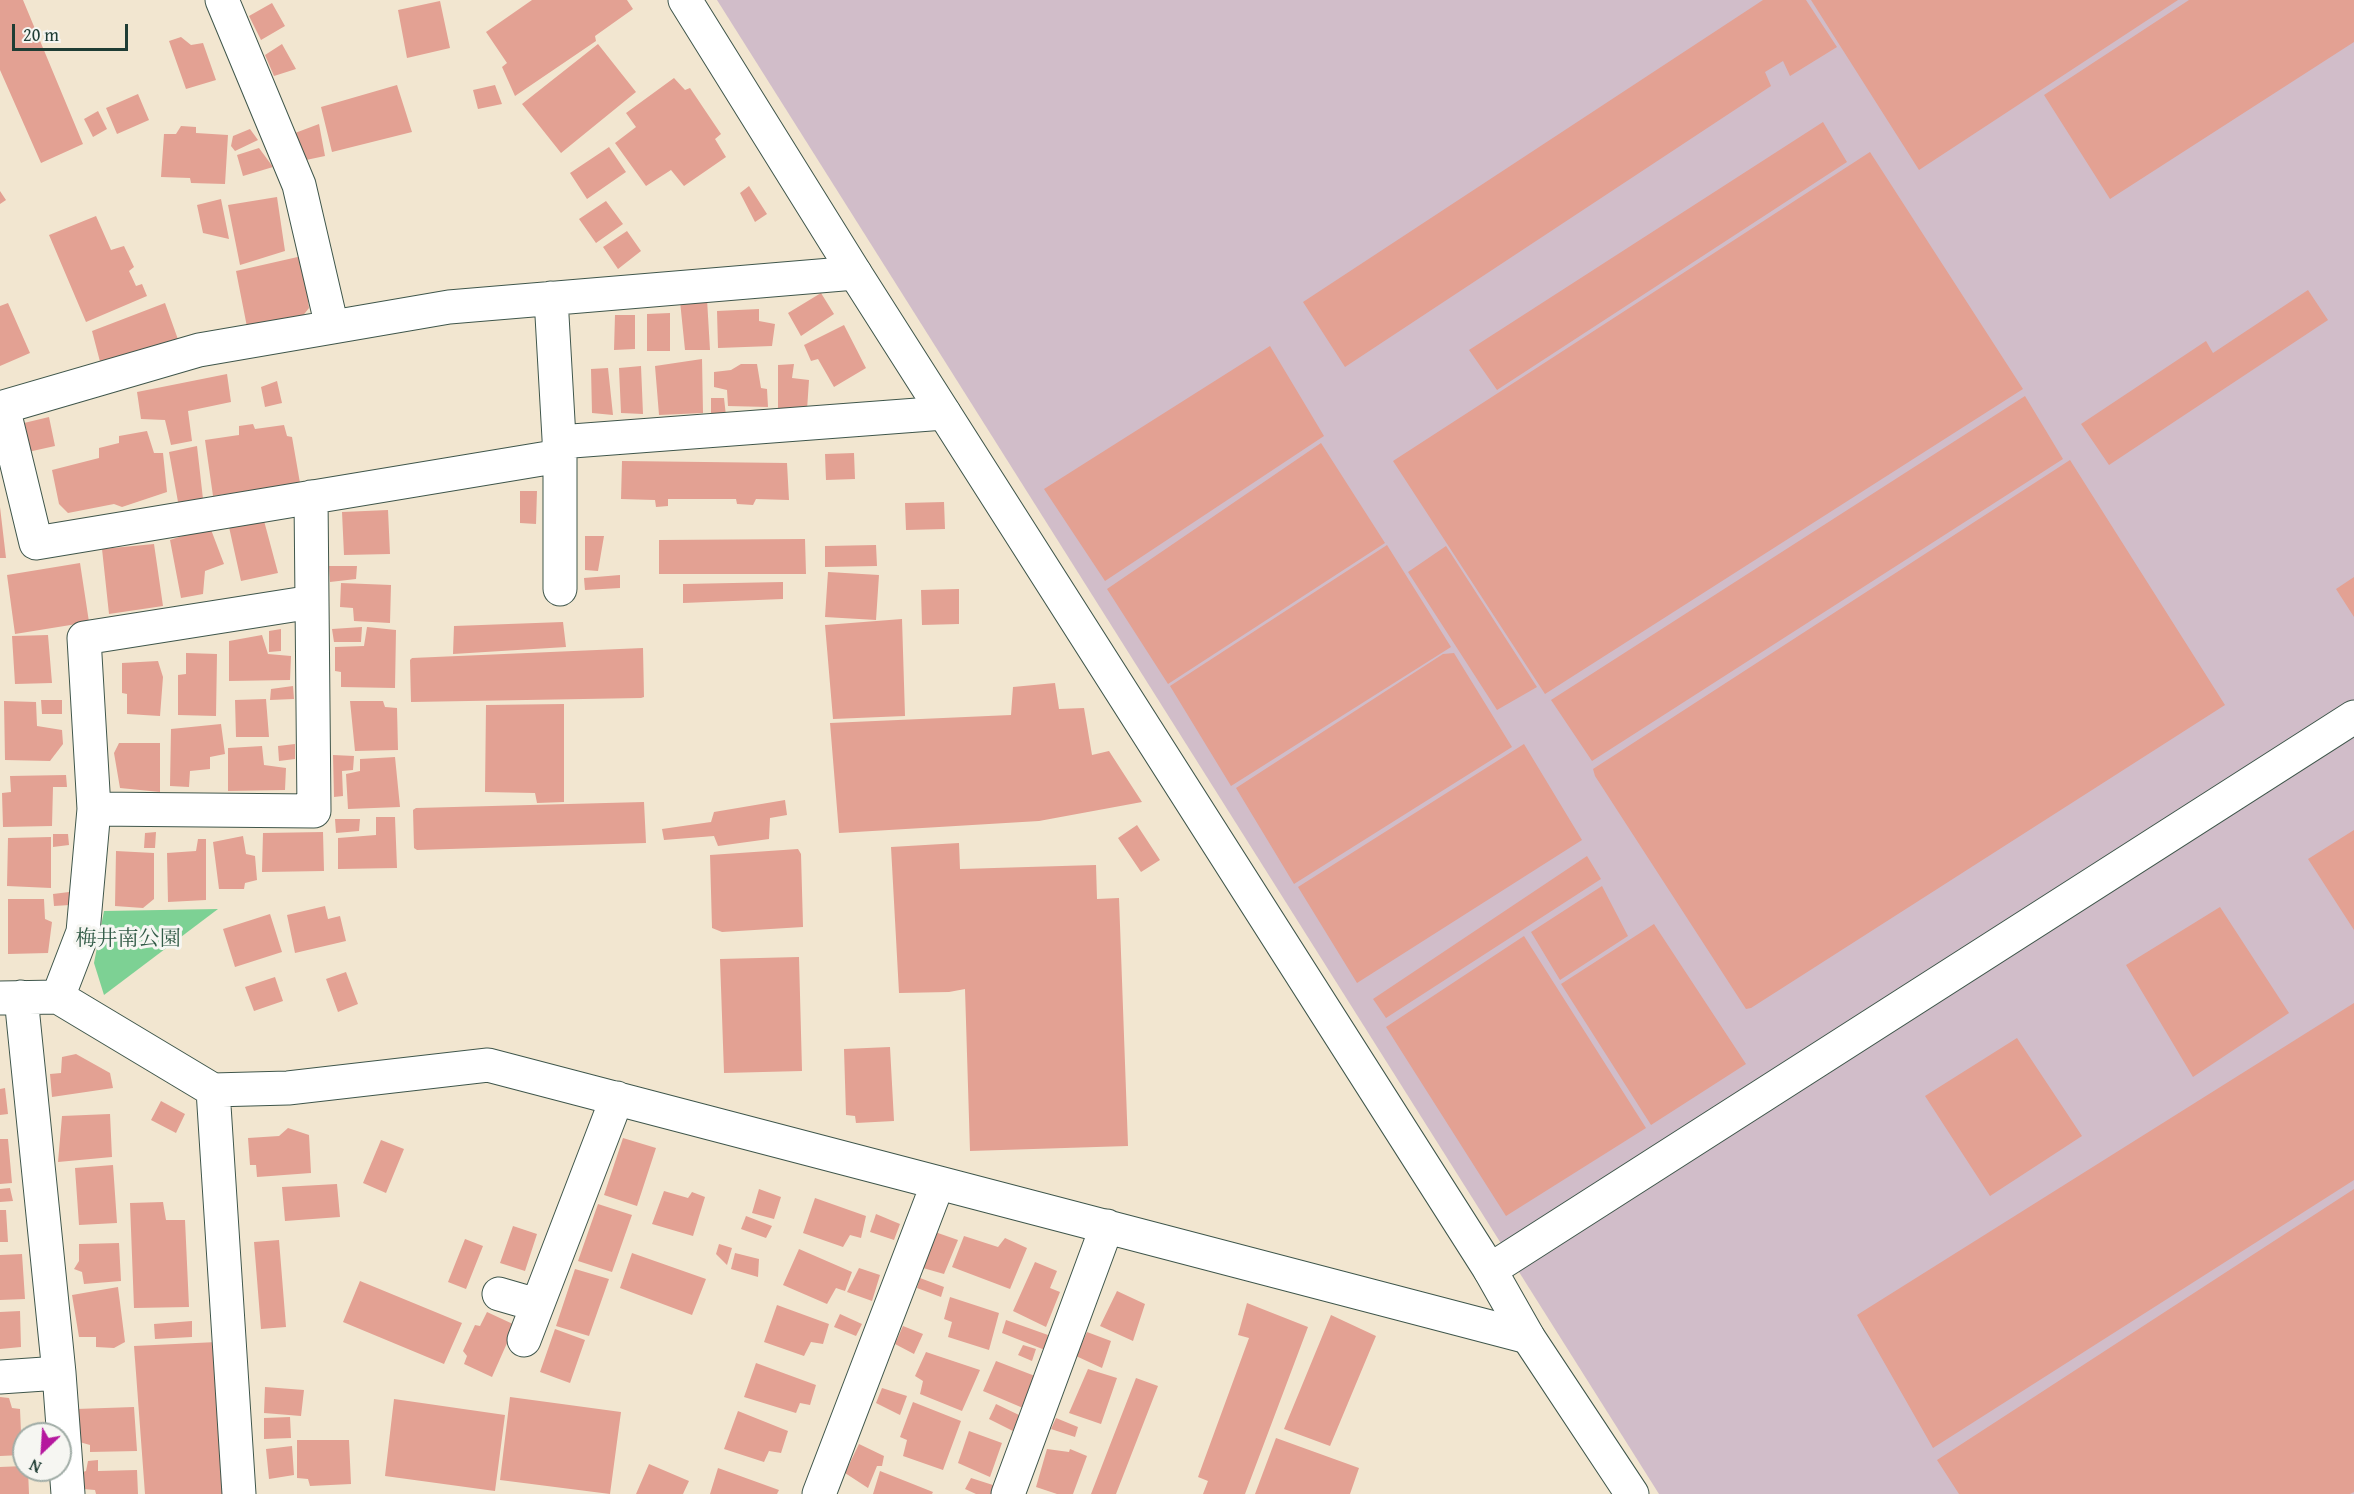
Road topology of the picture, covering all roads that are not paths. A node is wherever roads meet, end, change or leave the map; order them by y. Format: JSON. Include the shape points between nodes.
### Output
{"nodes":[{"id":1,"x":222,"y":0,"type":"edge"},
{"id":2,"x":686,"y":0,"type":"edge"},
{"id":3,"x":855,"y":273,"type":"junction"},
{"id":4,"x":551,"y":298,"type":"junction"},
{"id":5,"x":332,"y":327,"type":"junction"},
{"id":6,"x":1,"y":407,"type":"edge"},
{"id":7,"x":944,"y":413,"type":"junction"},
{"id":8,"x":560,"y":449,"type":"junction"},
{"id":9,"x":311,"y":497,"type":"junction"},
{"id":10,"x":560,"y":590,"type":"dead end"},
{"id":11,"x":312,"y":603,"type":"junction"},
{"id":12,"x":2354,"y":717,"type":"edge"},
{"id":13,"x":94,"y":809,"type":"junction"},
{"id":14,"x":58,"y":997,"type":"junction"},
{"id":15,"x":11,"y":998,"type":"edge"},
{"id":16,"x":213,"y":1090,"type":"junction"},
{"id":17,"x":617,"y":1098,"type":"junction"},
{"id":18,"x":938,"y":1182,"type":"junction"},
{"id":19,"x":1107,"y":1226,"type":"junction"},
{"id":20,"x":1490,"y":1270,"type":"junction"},
{"id":21,"x":499,"y":1294,"type":"dead end"},
{"id":22,"x":537,"y":1305,"type":"junction"},
{"id":23,"x":1528,"y":1337,"type":"junction"},
{"id":24,"x":524,"y":1340,"type":"dead end"},
{"id":25,"x":59,"y":1373,"type":"junction"},
{"id":26,"x":0,"y":1377,"type":"edge"},
{"id":27,"x":68,"y":1494,"type":"edge"},
{"id":28,"x":239,"y":1494,"type":"edge"},
{"id":29,"x":819,"y":1494,"type":"edge"},
{"id":30,"x":1008,"y":1494,"type":"edge"},
{"id":31,"x":1632,"y":1494,"type":"edge"}],
"edges":[{"from":1,"to":5,"type":"street","via":[[299,185]]},
{"from":2,"to":3,"type":"street"},
{"from":3,"to":4,"type":"street"},
{"from":3,"to":7,"type":"street"},
{"from":4,"to":5,"type":"street","via":[[449,307]]},
{"from":4,"to":8,"type":"street"},
{"from":5,"to":6,"type":"street","via":[[199,350]]},
{"from":6,"to":9,"type":"street","via":[[36,543]]},
{"from":7,"to":8,"type":"street"},
{"from":7,"to":20,"type":"street"},
{"from":8,"to":9,"type":"street"},
{"from":8,"to":10,"type":"street"},
{"from":9,"to":11,"type":"street"},
{"from":11,"to":13,"type":"street","via":[[84,639]]},
{"from":11,"to":13,"type":"street","via":[[314,811]]},
{"from":12,"to":20,"type":"street"},
{"from":13,"to":14,"type":"street","via":[[83,932]]},
{"from":14,"to":15,"type":"street"},
{"from":14,"to":16,"type":"street"},
{"from":15,"to":25,"type":"street"},
{"from":16,"to":17,"type":"street","via":[[288,1088],[488,1065]]},
{"from":16,"to":28,"type":"street"},
{"from":17,"to":18,"type":"street"},
{"from":17,"to":22,"type":"street"},
{"from":18,"to":19,"type":"street"},
{"from":18,"to":29,"type":"street"},
{"from":19,"to":23,"type":"street"},
{"from":19,"to":30,"type":"street"},
{"from":20,"to":23,"type":"street"},
{"from":21,"to":22,"type":"street"},
{"from":22,"to":24,"type":"street"},
{"from":23,"to":31,"type":"street"},
{"from":25,"to":26,"type":"street"},
{"from":25,"to":27,"type":"street"}]}
